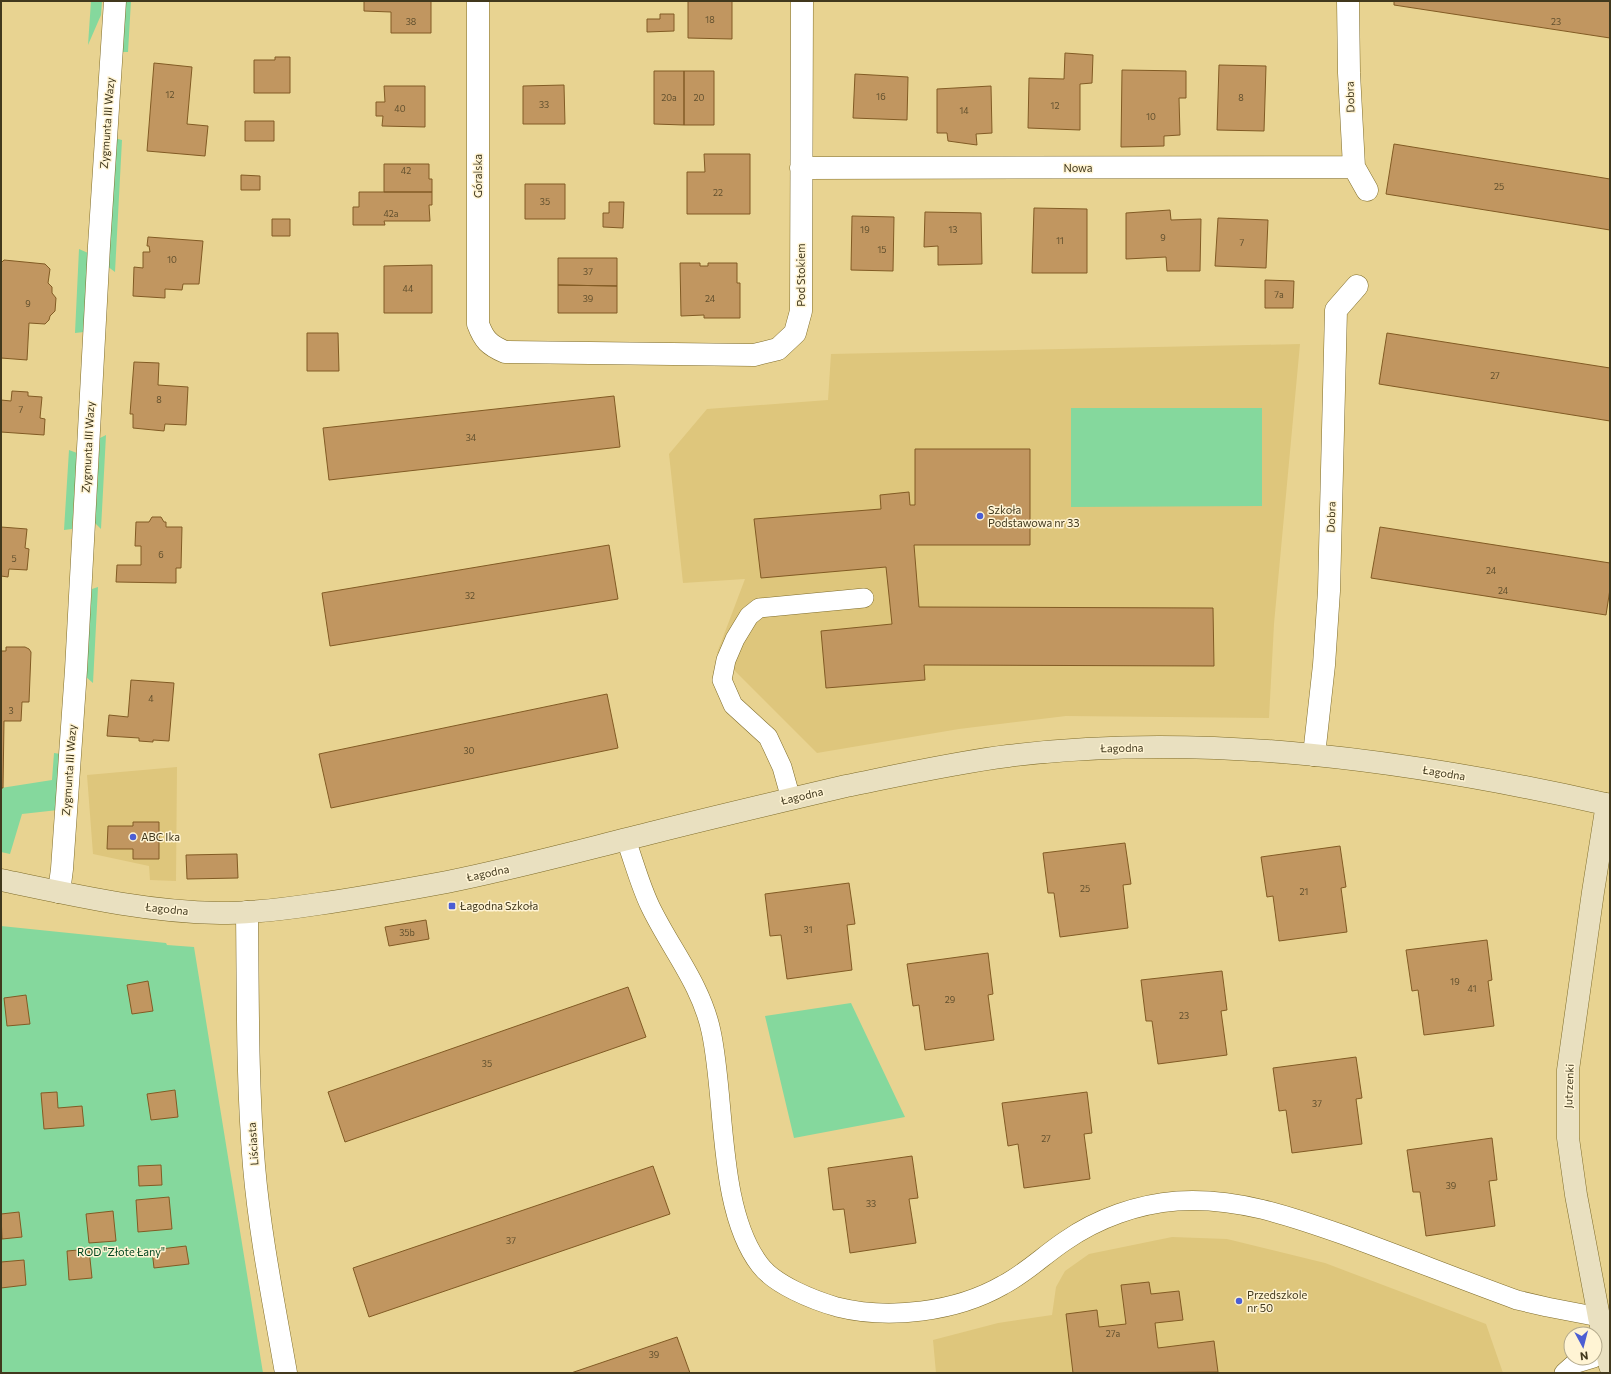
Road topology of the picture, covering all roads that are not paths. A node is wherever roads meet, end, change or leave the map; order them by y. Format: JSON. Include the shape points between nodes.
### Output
{"nodes":[{"id":1,"x":115,"y":1,"type":"edge"},
{"id":2,"x":478,"y":1,"type":"edge"},
{"id":3,"x":802,"y":1,"type":"edge"},
{"id":4,"x":1348,"y":1,"type":"edge"},
{"id":5,"x":1354,"y":167,"type":"junction"},
{"id":6,"x":801,"y":168,"type":"junction"},
{"id":7,"x":1367,"y":190,"type":"dead end"},
{"id":8,"x":1357,"y":286,"type":"dead end"},
{"id":9,"x":492,"y":346,"type":"joint"},
{"id":10,"x":864,"y":598,"type":"dead end"},
{"id":11,"x":1314,"y":755,"type":"junction"},
{"id":12,"x":791,"y":799,"type":"junction"},
{"id":13,"x":1609,"y":805,"type":"edge"},
{"id":14,"x":626,"y":840,"type":"junction"},
{"id":15,"x":1,"y":880,"type":"edge"},
{"id":16,"x":59,"y":892,"type":"junction"},
{"id":17,"x":247,"y":912,"type":"junction"},
{"id":18,"x":1599,"y":1317,"type":"junction"},
{"id":19,"x":1599,"y":1326,"type":"edge"},
{"id":20,"x":1572,"y":1366,"type":"edge"},
{"id":21,"x":286,"y":1373,"type":"edge"},
{"id":22,"x":1564,"y":1373,"type":"edge"}],
"edges":[{"from":1,"to":16,"type":"street","name":"Zygmunta III Wazy","via":[[76,670]]},
{"from":2,"to":9,"type":"street","name":"Góralska","via":[[478,324],[483,336]]},
{"from":3,"to":6,"type":"street","name":"Pod Stokiem"},
{"from":4,"to":5,"type":"street","name":"Dobra"},
{"from":5,"to":6,"type":"street","name":"Nowa"},
{"from":5,"to":7,"type":"street","name":"Dobra"},
{"from":6,"to":9,"type":"street","name":"Pod Stokiem","via":[[801,311],[795,334],[778,349],[754,355],[505,352]]},
{"from":8,"to":11,"type":"street","name":"Dobra","via":[[1336,310],[1329,591]]},
{"from":10,"to":12,"type":"lane","via":[[759,608],[749,616],[734,639],[726,660],[722,680],[733,705],[768,737],[782,767]]},
{"from":11,"to":12,"type":"street","name":"Łagodna","via":[[1173,748],[1056,751],[955,764]]},
{"from":11,"to":13,"type":"street","name":"Łagodna","via":[[1488,780]]},
{"from":12,"to":14,"type":"street","name":"Łagodna"},
{"from":13,"to":18,"type":"street","name":"Jutrzenki","via":[[1593,892],[1568,1070],[1568,1138]]},
{"from":14,"to":17,"type":"street","name":"Łagodna","via":[[485,875],[354,900]]},
{"from":14,"to":18,"type":"lane","via":[[649,905],[694,985],[706,1012],[718,1076],[726,1164],[740,1229],[762,1268],[793,1290],[819,1302],[852,1310],[911,1313],[941,1308],[973,1299],[1002,1286],[1031,1268],[1066,1240],[1108,1217],[1134,1208],[1178,1201],[1225,1202],[1269,1210],[1303,1221],[1517,1300]]},
{"from":15,"to":16,"type":"street","name":"Łagodna"},
{"from":16,"to":17,"type":"street","name":"Łagodna","via":[[115,903],[167,909],[213,913]]},
{"from":17,"to":21,"type":"street","name":"Liściasta","via":[[250,1109],[254,1168]]},
{"from":18,"to":19,"type":"street","name":"Jutrzenki"},
{"from":20,"to":22,"type":"lane"}]}
